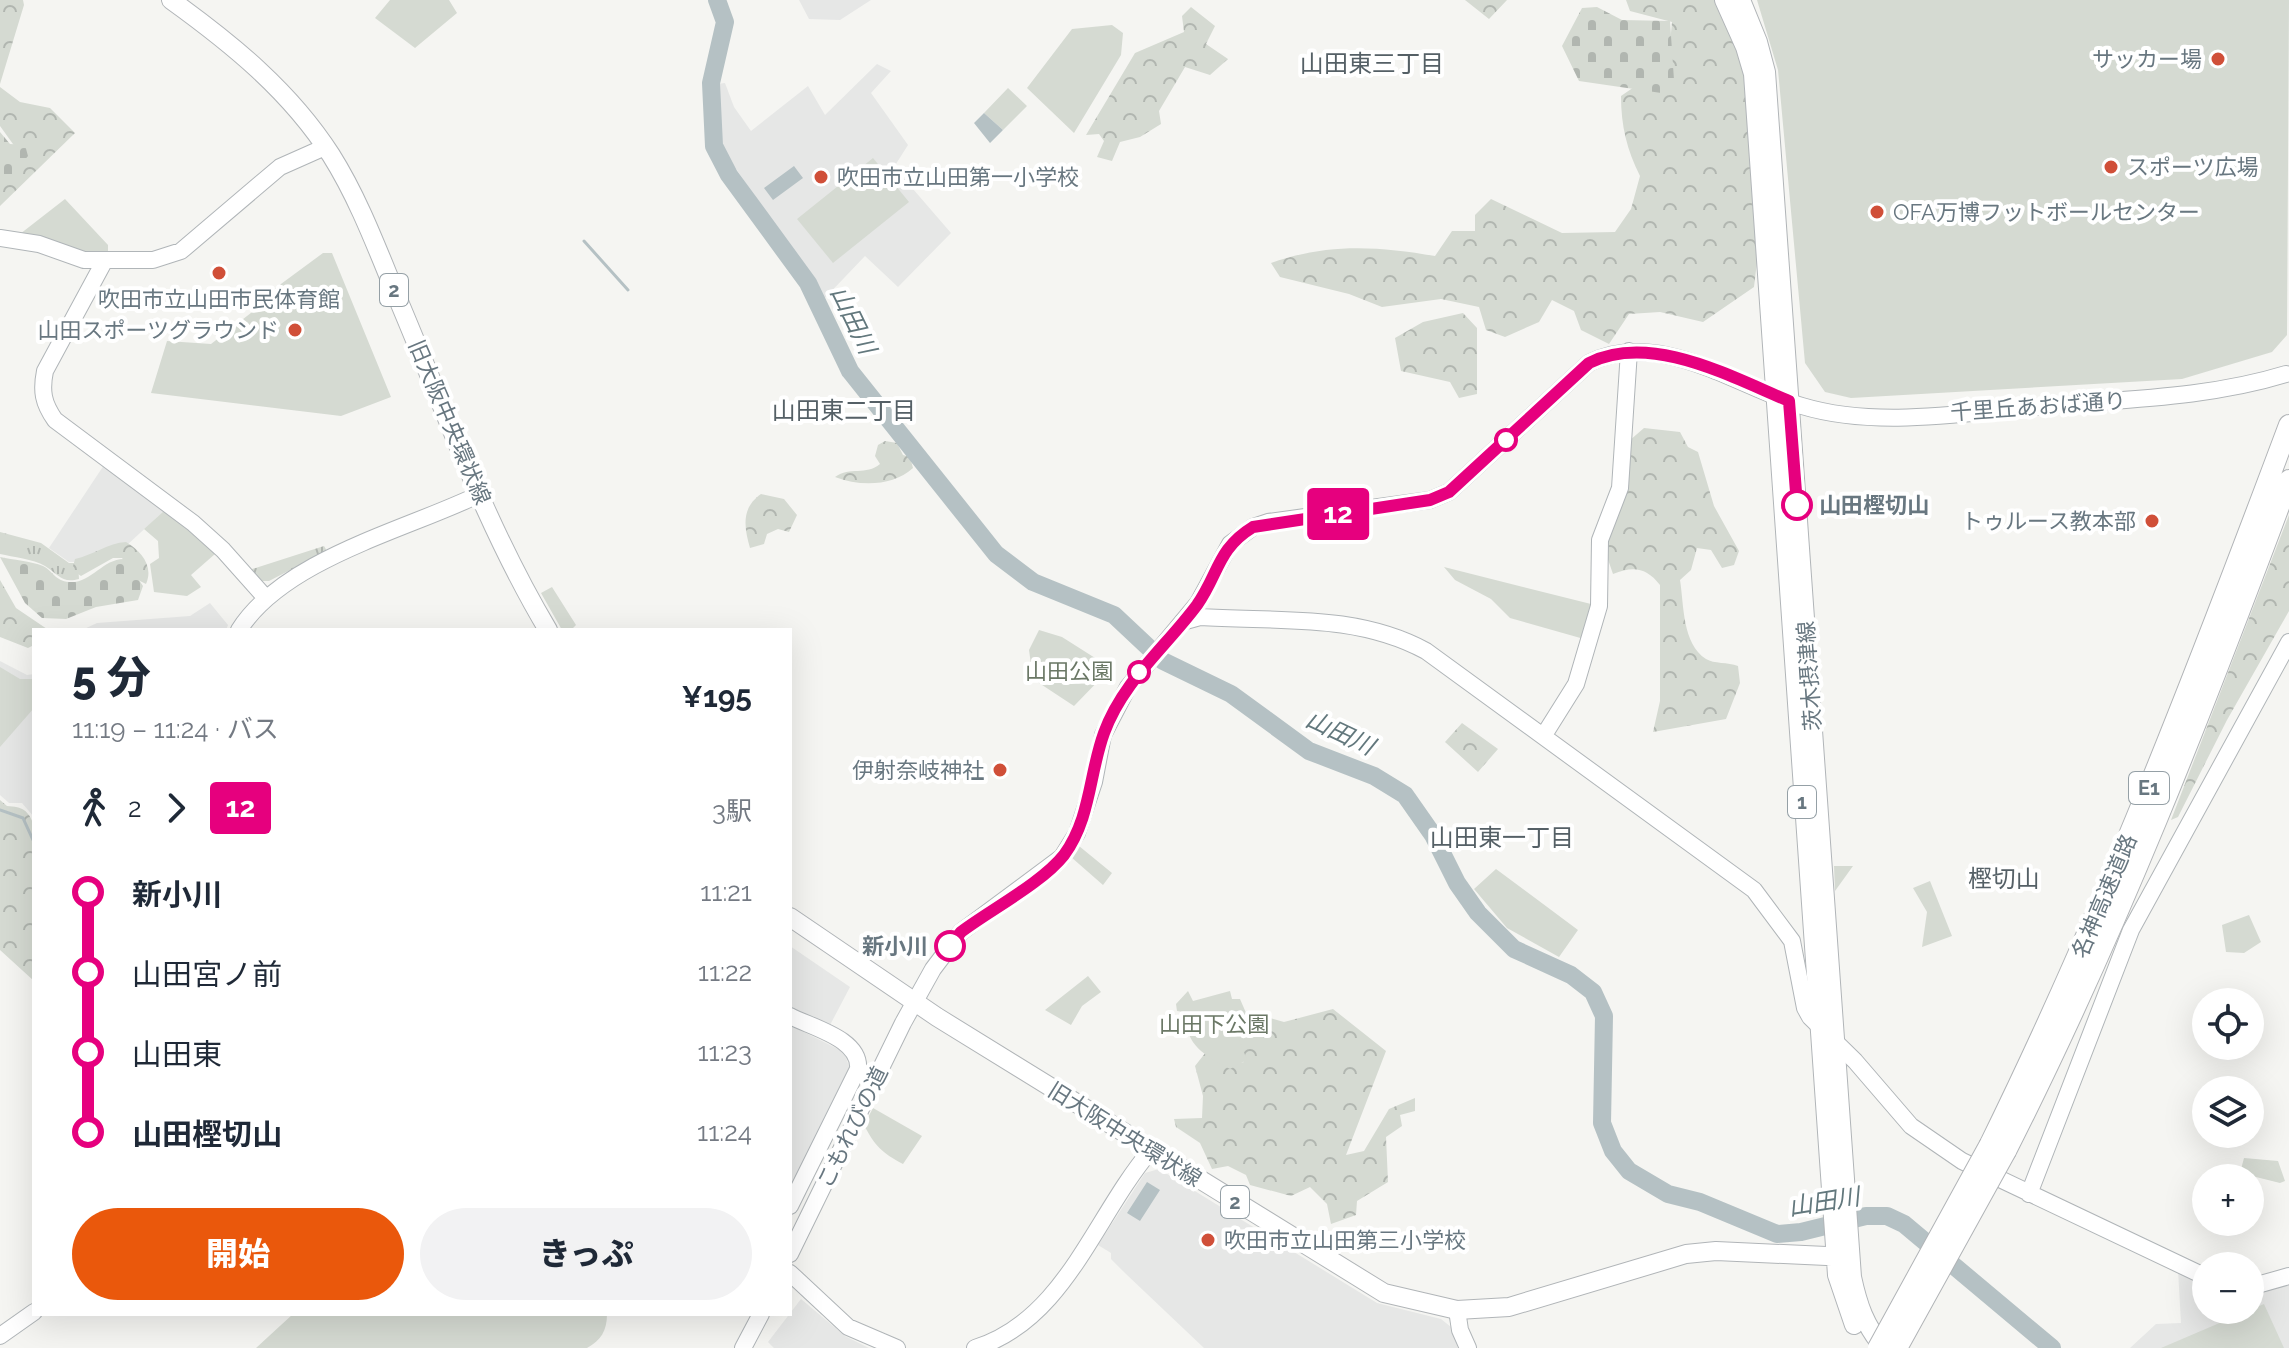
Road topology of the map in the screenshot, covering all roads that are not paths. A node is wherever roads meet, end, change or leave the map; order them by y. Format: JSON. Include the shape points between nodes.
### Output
{"nodes":[{"id":1,"x":171,"y":0,"type":"edge"},
{"id":2,"x":1724,"y":0,"type":"edge"},
{"id":3,"x":1741,"y":0,"type":"edge"},
{"id":4,"x":325,"y":147,"type":"junction"},
{"id":5,"x":0,"y":238,"type":"edge"},
{"id":6,"x":105,"y":260,"type":"junction"},
{"id":7,"x":1629,"y":351,"type":"junction"},
{"id":8,"x":2286,"y":374,"type":"dead end"},
{"id":9,"x":1782,"y":398,"type":"junction"},
{"id":10,"x":2289,"y":425,"type":"edge"},
{"id":11,"x":2289,"y":480,"type":"edge"},
{"id":12,"x":480,"y":494,"type":"junction"},
{"id":13,"x":265,"y":597,"type":"junction"},
{"id":14,"x":1182,"y":622,"type":"junction"},
{"id":15,"x":241,"y":628,"type":"edge"},
{"id":16,"x":547,"y":628,"type":"edge"},
{"id":17,"x":2289,"y":642,"type":"edge"},
{"id":18,"x":1544,"y":735,"type":"junction"},
{"id":19,"x":792,"y":918,"type":"edge"},
{"id":20,"x":914,"y":1002,"type":"junction"},
{"id":21,"x":792,"y":1017,"type":"edge"},
{"id":22,"x":1820,"y":1028,"type":"junction"},
{"id":23,"x":1834,"y":1043,"type":"junction"},
{"id":24,"x":1998,"y":1148,"type":"junction"},
{"id":25,"x":1151,"y":1150,"type":"junction"},
{"id":26,"x":2029,"y":1194,"type":"junction"},
{"id":27,"x":792,"y":1202,"type":"edge"},
{"id":28,"x":1840,"y":1208,"type":"junction"},
{"id":29,"x":792,"y":1250,"type":"edge"},
{"id":30,"x":1844,"y":1267,"type":"junction"},
{"id":31,"x":2192,"y":1270,"type":"edge"},
{"id":32,"x":792,"y":1275,"type":"edge"},
{"id":33,"x":2289,"y":1276,"type":"edge"},
{"id":34,"x":2264,"y":1283,"type":"edge"},
{"id":35,"x":1457,"y":1310,"type":"junction"},
{"id":36,"x":32,"y":1313,"type":"edge"},
{"id":37,"x":760,"y":1316,"type":"edge"},
{"id":38,"x":0,"y":1336,"type":"edge"},
{"id":39,"x":743,"y":1348,"type":"edge"},
{"id":40,"x":897,"y":1348,"type":"edge"},
{"id":41,"x":975,"y":1348,"type":"edge"},
{"id":42,"x":1468,"y":1348,"type":"edge"},
{"id":43,"x":1868,"y":1348,"type":"edge"},
{"id":44,"x":1881,"y":1348,"type":"edge"},
{"id":45,"x":1897,"y":1348,"type":"edge"}],
"edges":[{"from":1,"to":4,"type":"main road","name":"旧大阪中央環状線","number":"2","via":[[251,61]]},
{"from":2,"to":9,"type":"main road","name":"茨木摂津線","number":"1","via":[[1753,74]]},
{"from":3,"to":9,"type":"main road","name":"茨木摂津線","number":"1","via":[[1766,72]]},
{"from":4,"to":6,"type":"street","via":[[280,167],[181,251],[153,260]]},
{"from":4,"to":12,"type":"main road","name":"旧大阪中央環状線","number":"2","via":[[378,251]]},
{"from":5,"to":6,"type":"street","via":[[39,244],[84,260]]},
{"from":6,"to":13,"type":"street","via":[[45,371],[45,406],[55,420],[193,523]]},
{"from":7,"to":9,"type":"street","name":"千里丘あおば通り","via":[[1684,361]]},
{"from":7,"to":14,"type":"street","name":"こもれびの道","via":[[1589,363],[1449,492],[1386,508],[1268,522],[1241,535],[1230,544]]},
{"from":7,"to":18,"type":"street","via":[[1620,488],[1600,540],[1599,606],[1576,684]]},
{"from":8,"to":9,"type":"street","name":"千里丘あおば通り","via":[[2231,389],[1963,412],[1876,416],[1803,407]]},
{"from":9,"to":22,"type":"main road","name":"茨木摂津線","number":"1"},
{"from":9,"to":23,"type":"main road","name":"茨木摂津線","number":"1"},
{"from":10,"to":24,"type":"highway","name":"名神高速道路","number":"E1","via":[[2178,720]]},
{"from":11,"to":24,"type":"highway","name":"名神高速道路","number":"E1","via":[[2143,856],[2077,1009]]},
{"from":12,"to":13,"type":"street","via":[[300,573]]},
{"from":12,"to":16,"type":"main road","name":"旧大阪中央環状線","number":"2"},
{"from":13,"to":15,"type":"street"},
{"from":14,"to":18,"type":"street","via":[[1200,617],[1371,628],[1426,651]]},
{"from":14,"to":20,"type":"street","name":"こもれびの道","via":[[1115,710],[1103,735],[1077,833],[1062,857],[961,932]]},
{"from":17,"to":26,"type":"street","via":[[2131,930]]},
{"from":18,"to":22,"type":"street","via":[[1754,890],[1792,941],[1805,1008]]},
{"from":19,"to":20,"type":"main road","name":"旧大阪中央環状線","number":"2"},
{"from":20,"to":25,"type":"main road","name":"旧大阪中央環状線","number":"2"},
{"from":20,"to":29,"type":"street","name":"こもれびの道"},
{"from":21,"to":27,"type":"street","via":[[852,1046],[859,1059]]},
{"from":22,"to":23,"type":"street"},
{"from":22,"to":28,"type":"main road","name":"茨木摂津線","number":"1"},
{"from":23,"to":26,"type":"street","via":[[1921,1134]]},
{"from":23,"to":28,"type":"main road","name":"茨木摂津線","number":"1"},
{"from":24,"to":44,"type":"highway","name":"名神高速道路","number":"E1","bridge":true},
{"from":24,"to":45,"type":"highway","name":"名神高速道路","number":"E1","bridge":true},
{"from":25,"to":35,"type":"main road","name":"旧大阪中央環状線","number":"2","via":[[1384,1293]]},
{"from":25,"to":41,"type":"street","via":[[1046,1304],[1020,1326]]},
{"from":26,"to":31,"type":"street"},
{"from":28,"to":30,"type":"main road","name":"茨木摂津線","number":"1"},
{"from":30,"to":35,"type":"main road","name":"旧大阪中央環状線","number":"2","via":[[1757,1254],[1686,1254],[1509,1307]]},
{"from":30,"to":43,"type":"main road","name":"茨木摂津線","number":"1","via":[[1846,1310]]},
{"from":30,"to":44,"type":"main road","name":"茨木摂津線","number":"1"},
{"from":32,"to":40,"type":"street","via":[[848,1327]]},
{"from":33,"to":34,"type":"street"},
{"from":35,"to":42,"type":"street"},
{"from":36,"to":38,"type":"street"},
{"from":37,"to":39,"type":"street"}]}
